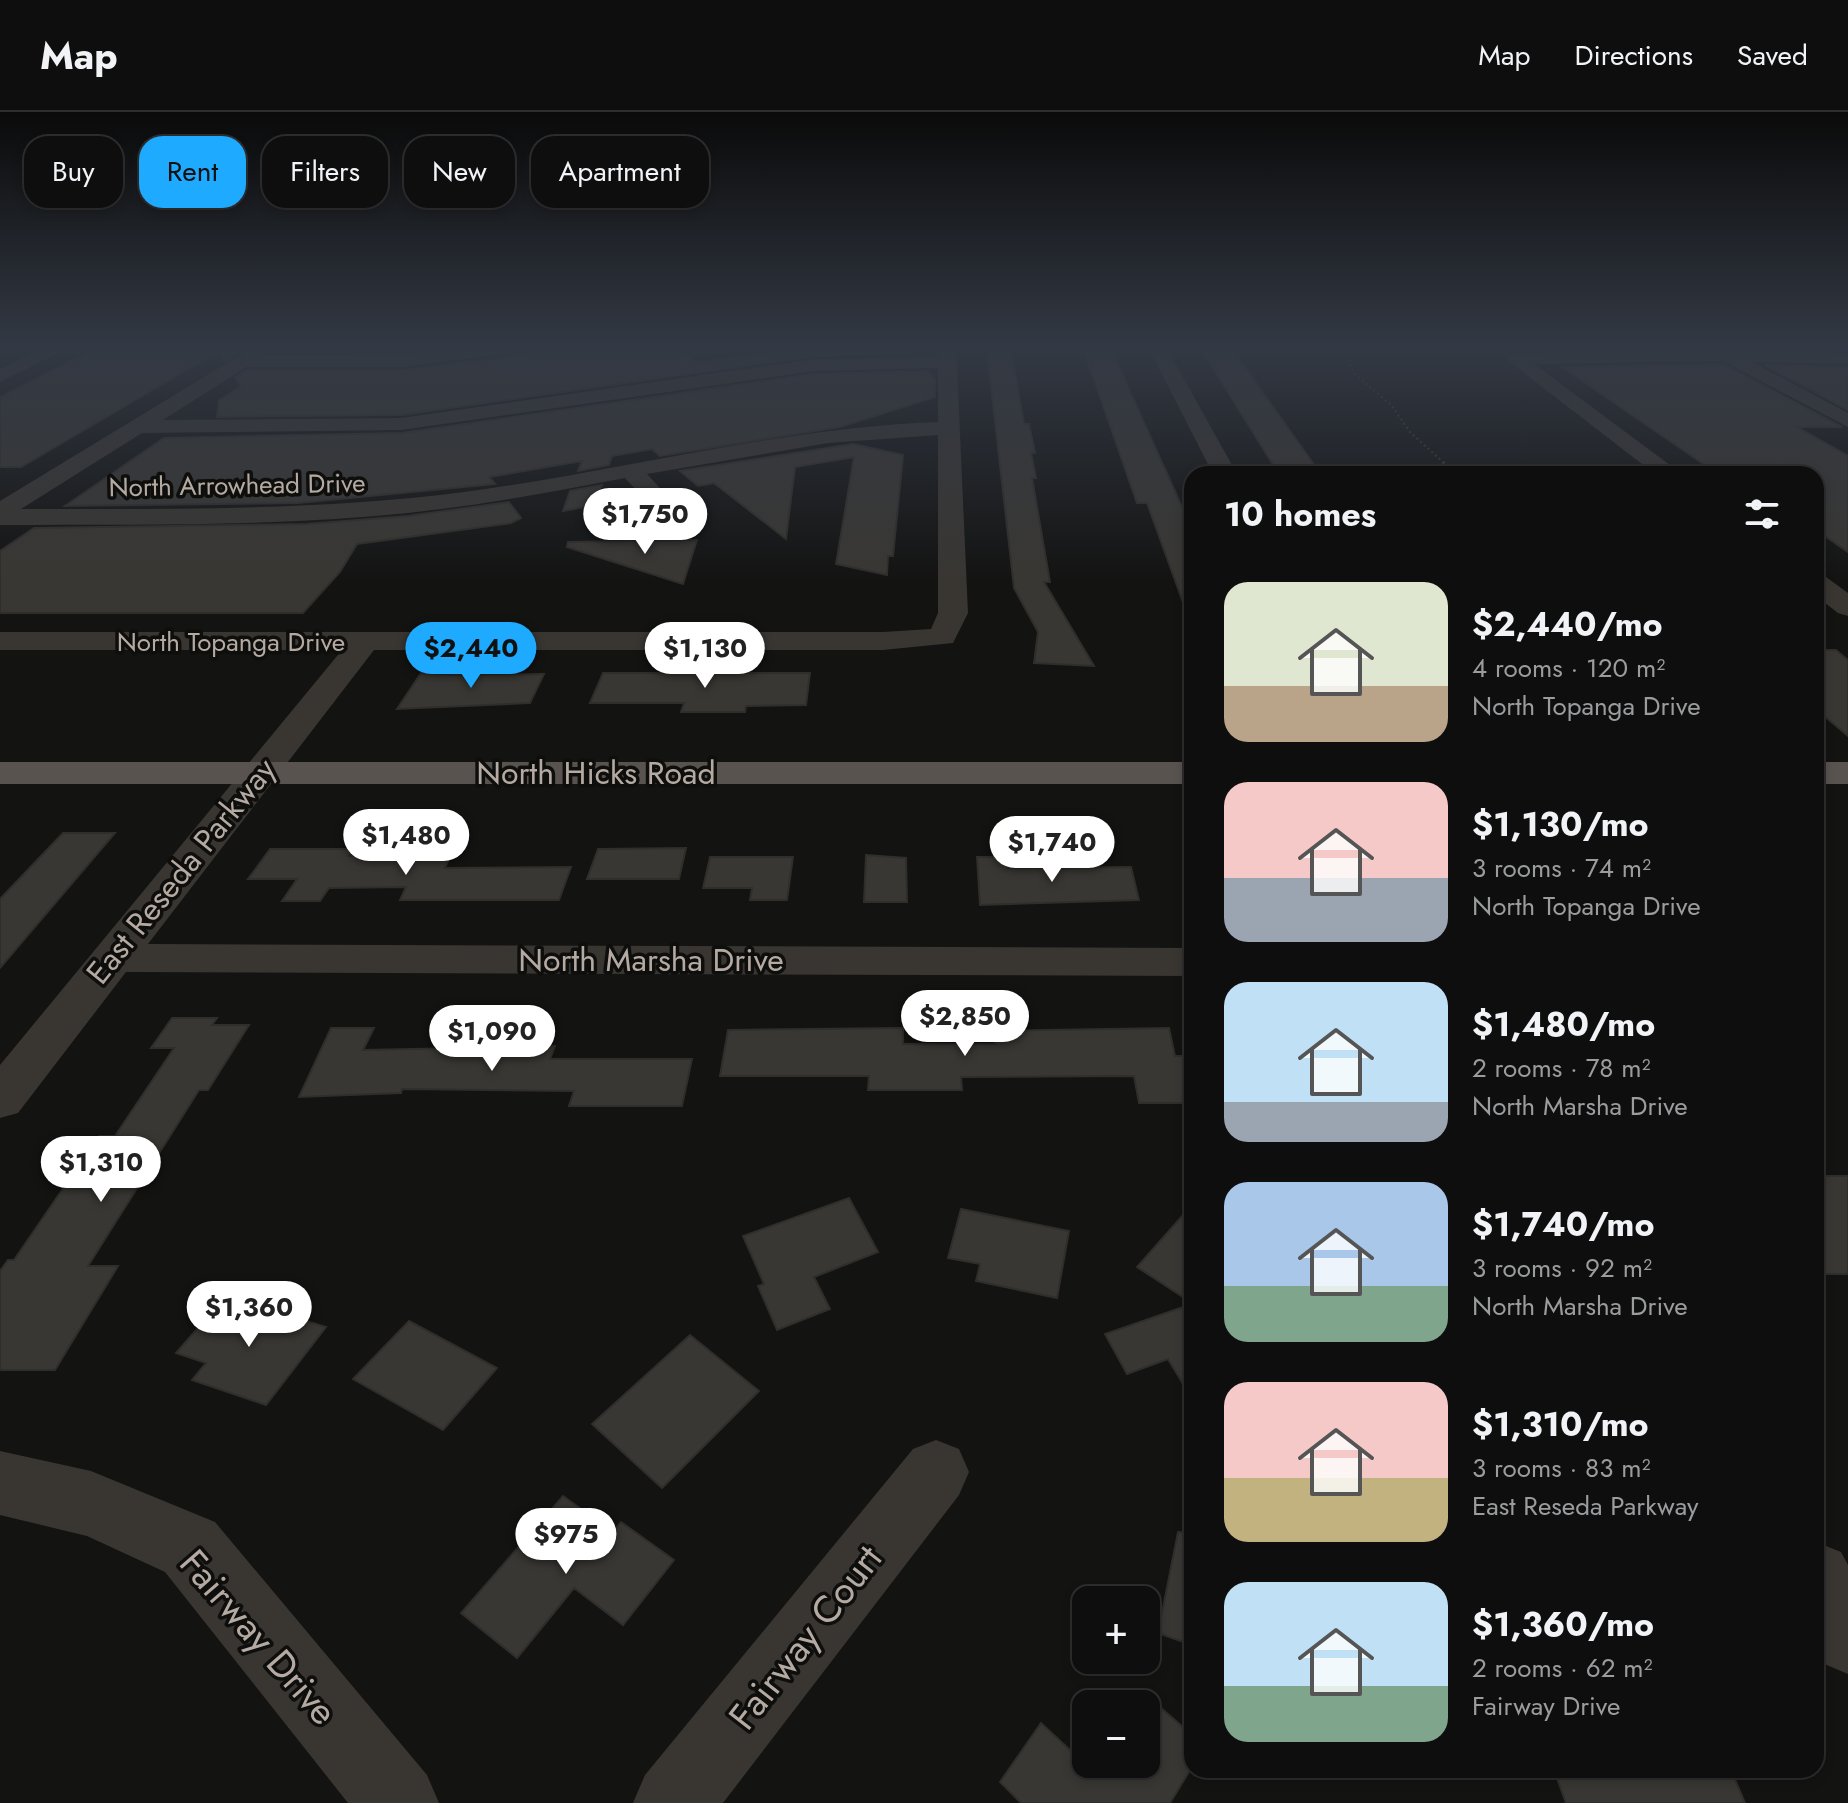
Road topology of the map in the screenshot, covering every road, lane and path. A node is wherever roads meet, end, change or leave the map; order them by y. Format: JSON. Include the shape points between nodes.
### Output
{"nodes":[{"id":1,"x":143,"y":424,"type":"edge"},
{"id":2,"x":402,"y":424,"type":"edge"},
{"id":3,"x":950,"y":424,"type":"edge"},
{"id":4,"x":1198,"y":424,"type":"edge"},
{"id":5,"x":1404,"y":424,"type":"edge"},
{"id":6,"x":1602,"y":424,"type":"edge"},
{"id":7,"x":138,"y":427,"type":"junction"},
{"id":8,"x":950,"y":428,"type":"junction"},
{"id":9,"x":1221,"y":466,"type":"edge"},
{"id":10,"x":1446,"y":466,"type":"edge"},
{"id":11,"x":1659,"y":466,"type":"edge"},
{"id":12,"x":630,"y":470,"type":"junction"},
{"id":13,"x":669,"y":511,"type":"dead end"},
{"id":14,"x":0,"y":514,"type":"edge"},
{"id":15,"x":1824,"y":589,"type":"edge"},
{"id":16,"x":1848,"y":607,"type":"edge"},
{"id":17,"x":0,"y":641,"type":"edge"},
{"id":18,"x":364,"y":643,"type":"junction"},
{"id":19,"x":0,"y":773,"type":"edge"},
{"id":20,"x":261,"y":773,"type":"junction"},
{"id":21,"x":1184,"y":773,"type":"edge"},
{"id":22,"x":1824,"y":773,"type":"edge"},
{"id":23,"x":1848,"y":773,"type":"edge"},
{"id":24,"x":110,"y":958,"type":"junction"},
{"id":25,"x":1184,"y":962,"type":"edge"},
{"id":26,"x":0,"y":1100,"type":"edge"},
{"id":27,"x":936,"y":1472,"type":"dead end"},
{"id":28,"x":0,"y":1483,"type":"edge"},
{"id":29,"x":1824,"y":1592,"type":"edge"},
{"id":30,"x":1848,"y":1637,"type":"edge"},
{"id":31,"x":399,"y":1803,"type":"edge"},
{"id":32,"x":673,"y":1803,"type":"edge"}],
"edges":[{"from":1,"to":7,"type":"street"},
{"from":2,"to":7,"type":"street"},
{"from":3,"to":8,"type":"street"},
{"from":4,"to":9,"type":"street"},
{"from":5,"to":10,"type":"path"},
{"from":6,"to":11,"type":"street"},
{"from":7,"to":14,"type":"street"},
{"from":8,"to":12,"type":"street","name":"North Arrowhead Drive","via":[[846,432]]},
{"from":8,"to":18,"type":"street","name":"North Topanga Drive","via":[[953,613],[942,637]]},
{"from":12,"to":13,"type":"street"},
{"from":12,"to":14,"type":"street","name":"North Arrowhead Drive","via":[[384,509],[260,516]]},
{"from":15,"to":16,"type":"street"},
{"from":17,"to":18,"type":"street","name":"North Topanga Drive"},
{"from":18,"to":20,"type":"street","name":"East Reseda Parkway"},
{"from":19,"to":20,"type":"main road","name":"North Hicks Road"},
{"from":20,"to":21,"type":"main road","name":"North Hicks Road"},
{"from":20,"to":24,"type":"street","name":"East Reseda Parkway"},
{"from":22,"to":23,"type":"main road"},
{"from":24,"to":25,"type":"street","name":"North Marsha Drive"},
{"from":24,"to":26,"type":"street","name":"East Reseda Parkway"},
{"from":27,"to":32,"type":"street","name":"Fairway Court"},
{"from":28,"to":31,"type":"street","name":"Fairway Drive","via":[[91,1504],[190,1547]]},
{"from":29,"to":30,"type":"street"}]}
